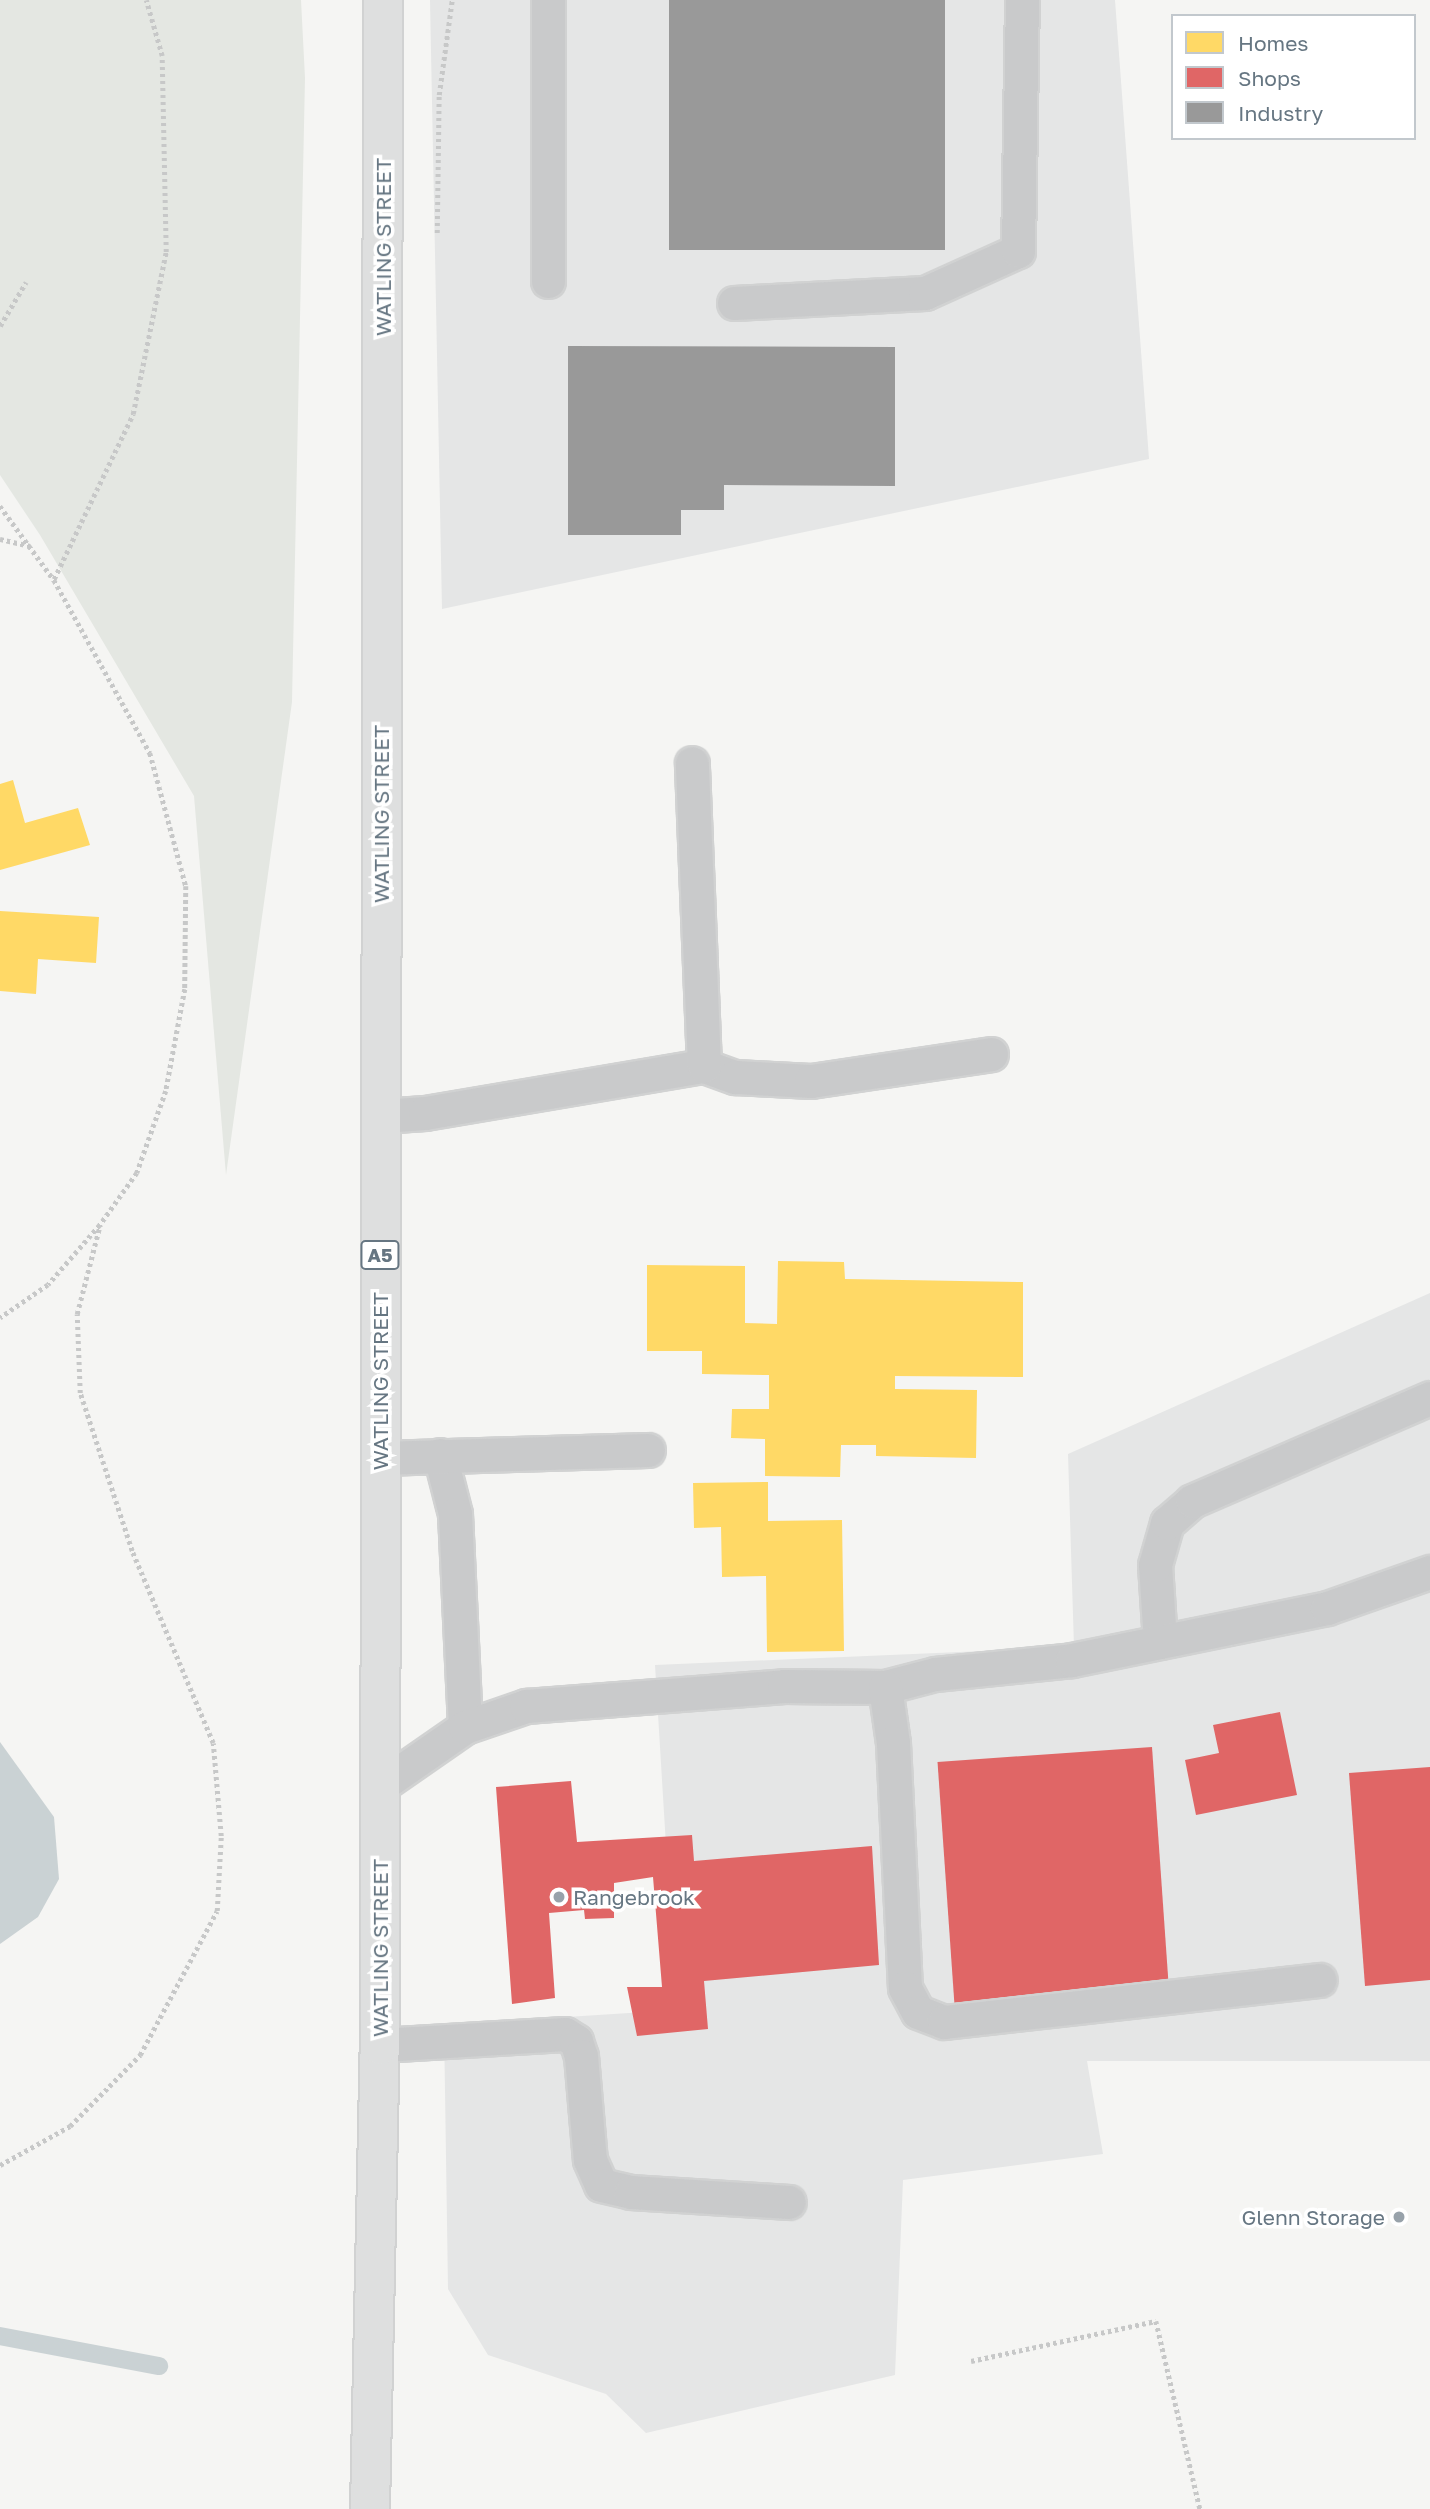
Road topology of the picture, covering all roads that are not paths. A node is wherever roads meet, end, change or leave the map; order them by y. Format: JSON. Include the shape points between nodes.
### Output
{"nodes":[{"id":1,"x":383,"y":0,"type":"edge"},
{"id":2,"x":548,"y":0,"type":"edge"},
{"id":3,"x":1021,"y":0,"type":"edge"},
{"id":4,"x":548,"y":282,"type":"dead end"},
{"id":5,"x":734,"y":303,"type":"dead end"},
{"id":6,"x":692,"y":763,"type":"dead end"},
{"id":7,"x":991,"y":1054,"type":"dead end"},
{"id":8,"x":704,"y":1066,"type":"junction"},
{"id":9,"x":381,"y":1116,"type":"junction"},
{"id":10,"x":1430,"y":1398,"type":"edge"},
{"id":11,"x":648,"y":1450,"type":"dead end"},
{"id":12,"x":440,"y":1455,"type":"junction"},
{"id":13,"x":380,"y":1458,"type":"junction"},
{"id":14,"x":1430,"y":1572,"type":"edge"},
{"id":15,"x":1160,"y":1642,"type":"junction"},
{"id":16,"x":885,"y":1687,"type":"junction"},
{"id":17,"x":465,"y":1727,"type":"junction"},
{"id":18,"x":380,"y":1786,"type":"junction"},
{"id":19,"x":1320,"y":1980,"type":"dead end"},
{"id":20,"x":380,"y":2045,"type":"junction"},
{"id":21,"x":789,"y":2202,"type":"dead end"},
{"id":22,"x":370,"y":2509,"type":"edge"}],
"edges":[{"from":1,"to":9,"type":"highway","name":"WATLING STREET","number":"A5"},
{"from":2,"to":4,"type":"lane"},
{"from":3,"to":5,"type":"lane","via":[[1018,251],[925,293]]},
{"from":6,"to":8,"type":"lane"},
{"from":7,"to":8,"type":"lane","via":[[811,1081],[736,1077]]},
{"from":8,"to":9,"type":"lane","via":[[425,1113]]},
{"from":9,"to":13,"type":"highway","name":"WATLING STREET","number":"A5"},
{"from":10,"to":15,"type":"lane","via":[[1192,1501],[1167,1523],[1155,1565]]},
{"from":11,"to":12,"type":"lane"},
{"from":12,"to":13,"type":"lane"},
{"from":12,"to":17,"type":"lane","via":[[455,1514]]},
{"from":13,"to":18,"type":"highway","name":"WATLING STREET","number":"A5"},
{"from":14,"to":15,"type":"lane","via":[[1327,1608]]},
{"from":15,"to":16,"type":"lane","via":[[1072,1660],[935,1674]]},
{"from":16,"to":17,"type":"lane","via":[[784,1685],[526,1706]]},
{"from":16,"to":19,"type":"lane","via":[[905,1988],[918,2012],[944,2022]]},
{"from":17,"to":18,"type":"lane"},
{"from":18,"to":20,"type":"highway","name":"WATLING STREET","number":"A5"},
{"from":20,"to":21,"type":"lane","via":[[565,2034],[576,2041],[581,2056],[590,2160],[601,2185],[631,2192]]},
{"from":20,"to":22,"type":"highway","name":"WATLING STREET","number":"A5"}]}
